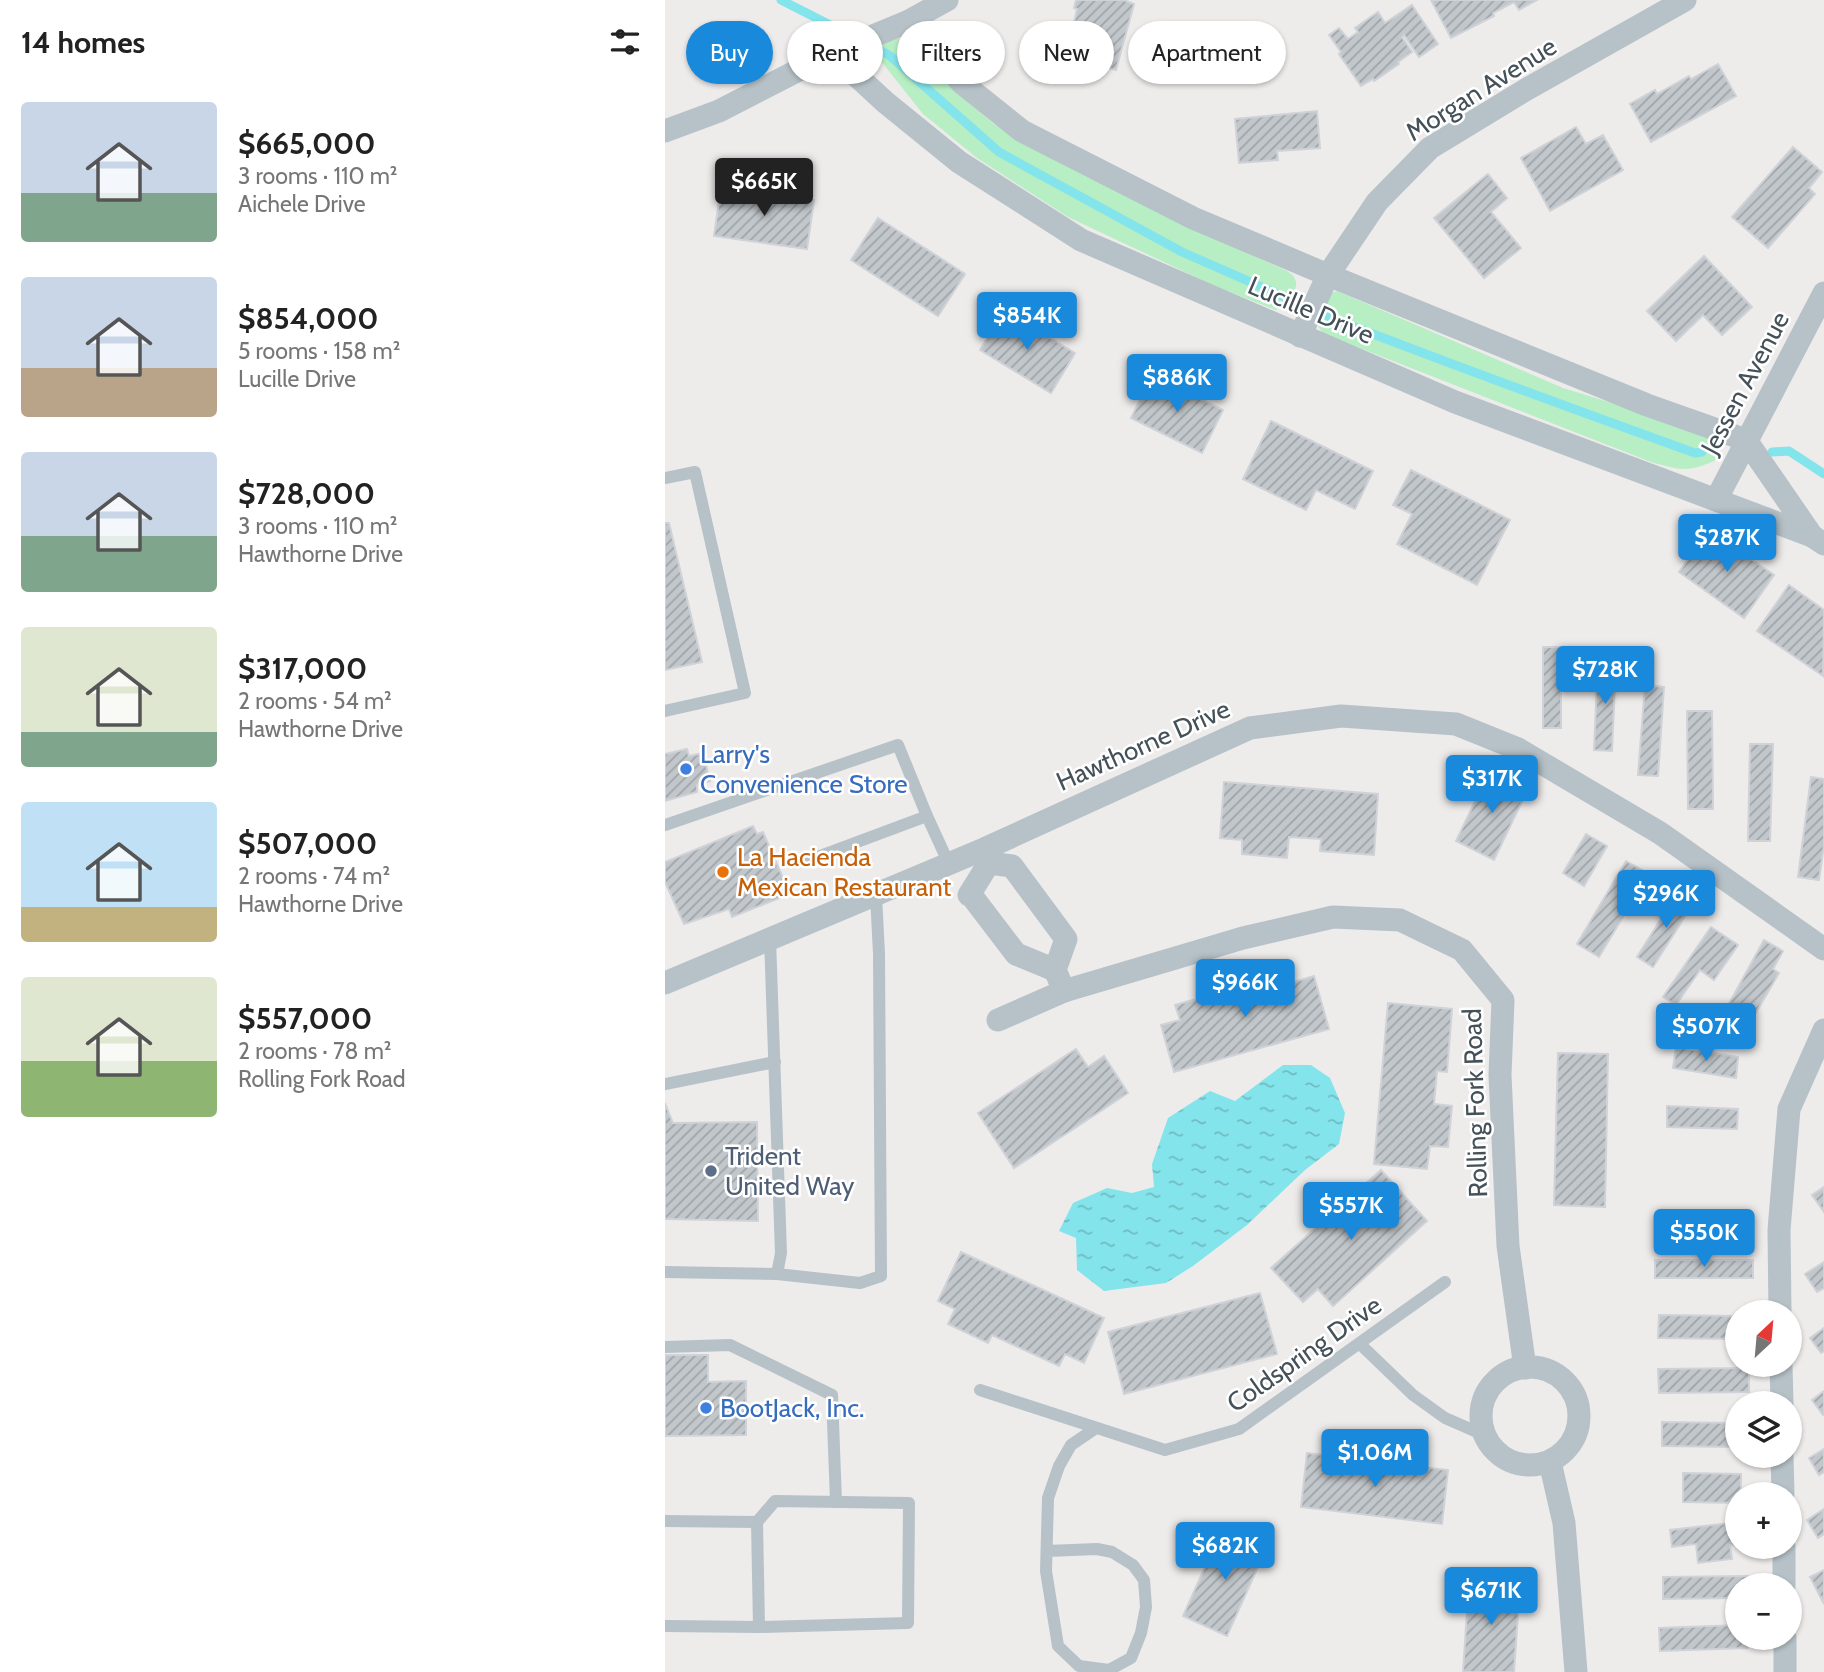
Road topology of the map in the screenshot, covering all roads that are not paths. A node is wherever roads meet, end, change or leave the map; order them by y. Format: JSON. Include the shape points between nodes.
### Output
{"nodes":[{"id":1,"x":947,"y":0,"type":"edge"},
{"id":2,"x":1685,"y":0,"type":"edge"},
{"id":3,"x":909,"y":21,"type":"edge"},
{"id":4,"x":787,"y":75,"type":"edge"},
{"id":5,"x":866,"y":84,"type":"edge"},
{"id":6,"x":963,"y":84,"type":"edge"},
{"id":7,"x":665,"y":131,"type":"edge"},
{"id":8,"x":1328,"y":275,"type":"junction"},
{"id":9,"x":1824,"y":293,"type":"edge"},
{"id":10,"x":1300,"y":336,"type":"junction"},
{"id":11,"x":1746,"y":440,"type":"junction"},
{"id":12,"x":665,"y":478,"type":"edge"},
{"id":13,"x":1716,"y":500,"type":"junction"},
{"id":14,"x":1818,"y":540,"type":"edge"},
{"id":15,"x":665,"y":710,"type":"edge"},
{"id":16,"x":927,"y":816,"type":"junction"},
{"id":17,"x":665,"y":825,"type":"edge"},
{"id":18,"x":987,"y":856,"type":"junction"},
{"id":19,"x":809,"y":860,"type":"dead end"},
{"id":20,"x":950,"y":864,"type":"junction"},
{"id":21,"x":876,"y":895,"type":"junction"},
{"id":22,"x":770,"y":939,"type":"junction"},
{"id":23,"x":1824,"y":949,"type":"edge"},
{"id":24,"x":1060,"y":980,"type":"junction"},
{"id":25,"x":665,"y":983,"type":"edge"},
{"id":26,"x":998,"y":1020,"type":"dead end"},
{"id":27,"x":1824,"y":1030,"type":"edge"},
{"id":28,"x":775,"y":1062,"type":"junction"},
{"id":29,"x":665,"y":1084,"type":"edge"},
{"id":30,"x":665,"y":1272,"type":"edge"},
{"id":31,"x":777,"y":1274,"type":"junction"},
{"id":32,"x":1445,"y":1282,"type":"dead end"},
{"id":33,"x":1780,"y":1300,"type":"edge"},
{"id":34,"x":1360,"y":1344,"type":"junction"},
{"id":35,"x":665,"y":1346,"type":"edge"},
{"id":36,"x":1525,"y":1368,"type":"junction"},
{"id":37,"x":980,"y":1390,"type":"dead end"},
{"id":38,"x":1096,"y":1428,"type":"junction"},
{"id":39,"x":1484,"y":1435,"type":"junction"},
{"id":40,"x":1550,"y":1462,"type":"junction"},
{"id":41,"x":837,"y":1502,"type":"junction"},
{"id":42,"x":665,"y":1521,"type":"edge"},
{"id":43,"x":757,"y":1522,"type":"junction"},
{"id":44,"x":1047,"y":1551,"type":"junction"},
{"id":45,"x":665,"y":1626,"type":"edge"},
{"id":46,"x":759,"y":1627,"type":"junction"},
{"id":47,"x":1785,"y":1650,"type":"edge"},
{"id":48,"x":1576,"y":1672,"type":"edge"},
{"id":49,"x":1785,"y":1672,"type":"edge"}],
"edges":[{"from":1,"to":3,"type":"street"},
{"from":2,"to":8,"type":"street","name":"Morgan Avenue","via":[[1430,148],[1377,202]]},
{"from":4,"to":7,"type":"street","via":[[719,111]]},
{"from":5,"to":10,"type":"street","name":"Lucille Drive","via":[[959,162],[1081,240]]},
{"from":6,"to":8,"type":"street","name":"Lucille Drive","via":[[1022,131],[1193,218]]},
{"from":8,"to":10,"type":"street","name":"Morgan Avenue"},
{"from":8,"to":11,"type":"street","name":"Lucille Drive","via":[[1647,405]]},
{"from":9,"to":11,"type":"street","name":"Jessen Avenue"},
{"from":10,"to":13,"type":"street","name":"Lucille Drive","via":[[1455,402]]},
{"from":11,"to":13,"type":"street","name":"Jessen Avenue"},
{"from":11,"to":14,"type":"street","name":"Lucille Drive"},
{"from":12,"to":15,"type":"lane","via":[[695,471],[745,693]]},
{"from":13,"to":14,"type":"street","name":"Lucille Drive"},
{"from":16,"to":17,"type":"lane","via":[[898,745]]},
{"from":16,"to":19,"type":"lane"},
{"from":16,"to":20,"type":"lane"},
{"from":18,"to":20,"type":"street","name":"Hawthorne Drive"},
{"from":18,"to":23,"type":"street","name":"Hawthorne Drive","via":[[1249,727],[1341,716],[1456,724],[1518,749],[1648,826]]},
{"from":18,"to":24,"type":"street","via":[[1012,866],[1066,939]]},
{"from":18,"to":24,"type":"street","via":[[969,895],[1016,954]]},
{"from":20,"to":21,"type":"street","name":"Hawthorne Drive"},
{"from":21,"to":22,"type":"street","name":"Hawthorne Drive"},
{"from":21,"to":31,"type":"lane","via":[[881,1276],[860,1283]]},
{"from":22,"to":25,"type":"street","name":"Hawthorne Drive"},
{"from":22,"to":28,"type":"lane"},
{"from":24,"to":26,"type":"street","name":"Rolling Fork Road"},
{"from":24,"to":36,"type":"street","name":"Rolling Fork Road","via":[[1333,917],[1400,920],[1462,950],[1503,1000],[1500,1075],[1508,1246]]},
{"from":27,"to":33,"type":"street","via":[[1789,1109],[1779,1230]]},
{"from":28,"to":29,"type":"lane"},
{"from":28,"to":31,"type":"lane","via":[[781,1253]]},
{"from":30,"to":31,"type":"lane"},
{"from":32,"to":34,"type":"lane","name":"Coldspring Drive"},
{"from":34,"to":38,"type":"lane","name":"Coldspring Drive","via":[[1239,1429],[1165,1450]]},
{"from":34,"to":39,"type":"lane","via":[[1413,1395],[1445,1418]]},
{"from":35,"to":41,"type":"lane","via":[[730,1345],[832,1395]]},
{"from":36,"to":39,"type":"street","via":[[1512,1371],[1488,1390],[1482,1404]]},
{"from":36,"to":40,"type":"street","via":[[1545,1370],[1560,1378],[1578,1406],[1574,1439]]},
{"from":37,"to":38,"type":"lane","name":"Coldspring Drive"},
{"from":38,"to":44,"type":"lane","via":[[1071,1445],[1059,1466],[1048,1497]]},
{"from":39,"to":40,"type":"street","via":[[1504,1458],[1518,1464]]},
{"from":40,"to":48,"type":"street","via":[[1564,1523]]},
{"from":41,"to":43,"type":"lane","via":[[775,1501]]},
{"from":41,"to":46,"type":"lane","via":[[909,1503],[908,1623]]},
{"from":42,"to":43,"type":"lane"},
{"from":43,"to":46,"type":"lane"},
{"from":44,"to":44,"type":"lane","via":[[1058,1646],[1079,1666],[1109,1670],[1131,1658],[1146,1607],[1144,1580],[1133,1565],[1097,1549]]},
{"from":45,"to":46,"type":"lane"},
{"from":47,"to":49,"type":"street"}]}
